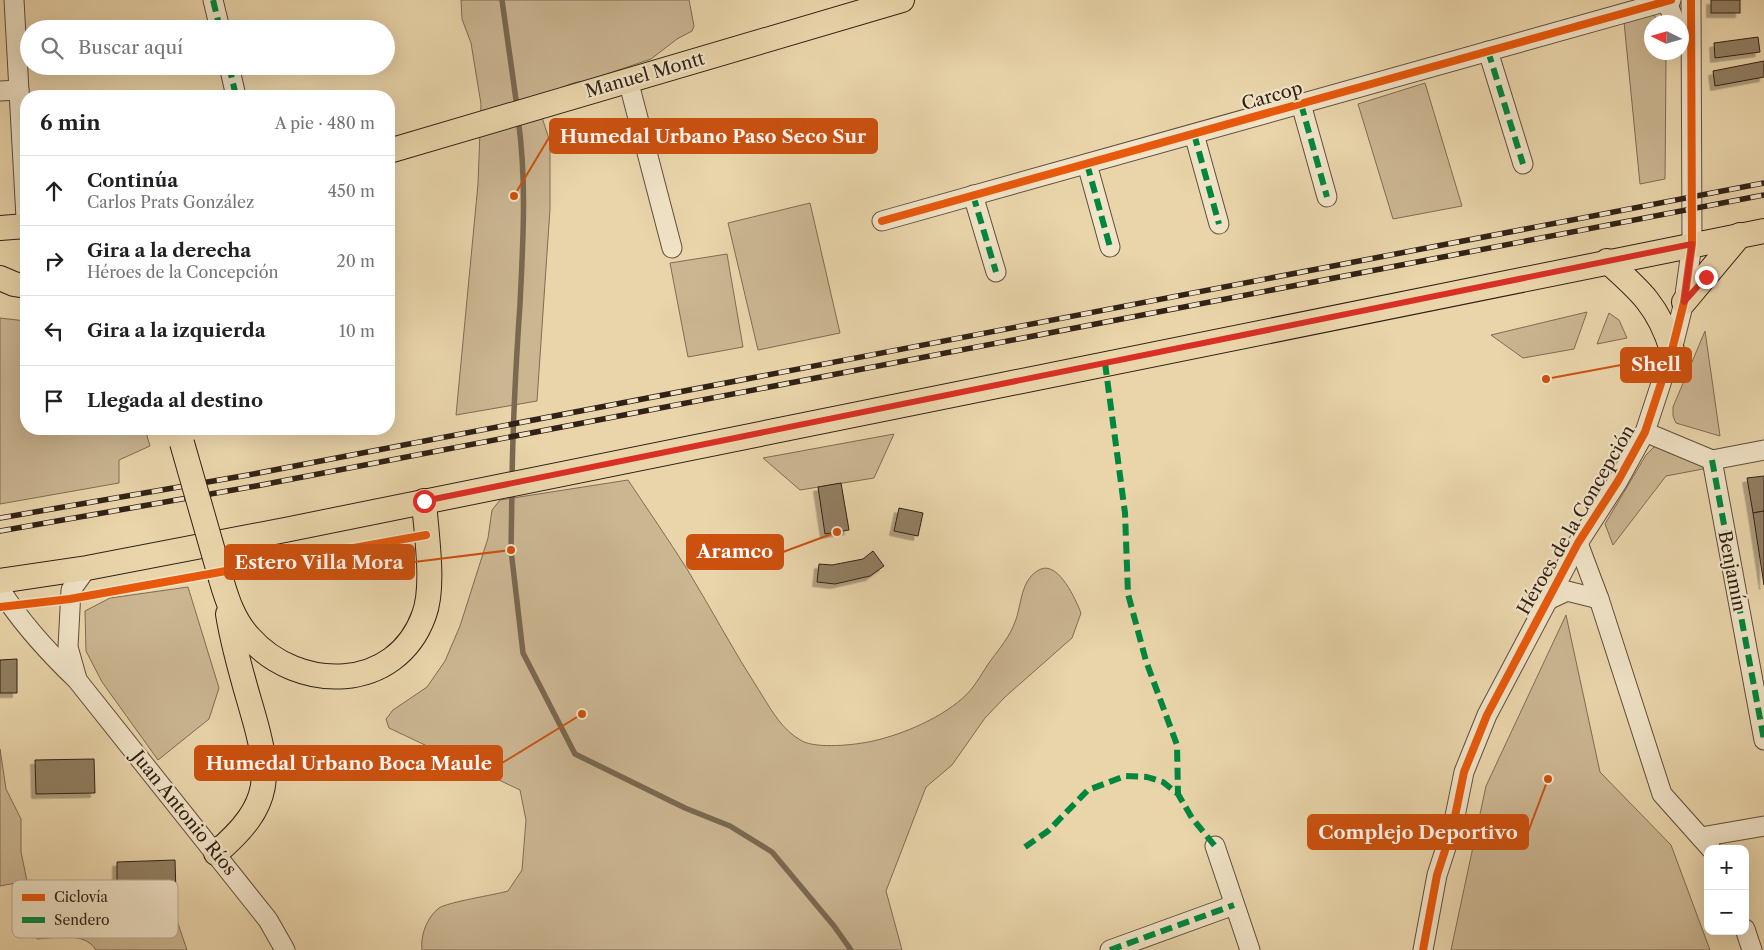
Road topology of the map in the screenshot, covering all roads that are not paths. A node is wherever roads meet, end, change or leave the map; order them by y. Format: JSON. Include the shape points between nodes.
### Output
{"nodes":[{"id":1,"x":14,"y":0,"type":"edge"},
{"id":2,"x":213,"y":0,"type":"edge"},
{"id":3,"x":902,"y":0,"type":"edge"},
{"id":4,"x":1691,"y":0,"type":"edge"},
{"id":5,"x":1668,"y":1,"type":"edge"},
{"id":6,"x":1673,"y":15,"type":"edge"},
{"id":7,"x":218,"y":20,"type":"edge"},
{"id":8,"x":1488,"y":51,"type":"junction"},
{"id":9,"x":1689,"y":56,"type":"edge"},
{"id":10,"x":1691,"y":61,"type":"junction"},
{"id":11,"x":231,"y":75,"type":"edge"},
{"id":12,"x":628,"y":80,"type":"junction"},
{"id":13,"x":19,"y":90,"type":"junction"},
{"id":14,"x":235,"y":90,"type":"edge"},
{"id":15,"x":0,"y":91,"type":"edge"},
{"id":16,"x":1301,"y":104,"type":"junction"},
{"id":17,"x":20,"y":108,"type":"edge"},
{"id":18,"x":1194,"y":134,"type":"junction"},
{"id":19,"x":395,"y":149,"type":"edge"},
{"id":20,"x":1087,"y":164,"type":"junction"},
{"id":21,"x":1523,"y":164,"type":"dead end"},
{"id":22,"x":973,"y":196,"type":"junction"},
{"id":23,"x":1328,"y":197,"type":"dead end"},
{"id":24,"x":882,"y":221,"type":"dead end"},
{"id":25,"x":1219,"y":224,"type":"dead end"},
{"id":26,"x":20,"y":226,"type":"edge"},
{"id":27,"x":0,"y":228,"type":"edge"},
{"id":28,"x":1764,"y":231,"type":"edge"},
{"id":29,"x":1740,"y":235,"type":"junction"},
{"id":30,"x":1692,"y":244,"type":"junction"},
{"id":31,"x":1110,"y":246,"type":"dead end"},
{"id":32,"x":672,"y":248,"type":"dead end"},
{"id":33,"x":1607,"y":262,"type":"junction"},
{"id":34,"x":996,"y":272,"type":"dead end"},
{"id":35,"x":1684,"y":302,"type":"junction"},
{"id":36,"x":1672,"y":350,"type":"junction"},
{"id":37,"x":1645,"y":432,"type":"junction"},
{"id":38,"x":180,"y":436,"type":"edge"},
{"id":39,"x":1764,"y":450,"type":"edge"},
{"id":40,"x":1712,"y":460,"type":"junction"},
{"id":41,"x":424,"y":501,"type":"junction"},
{"id":42,"x":1578,"y":543,"type":"junction"},
{"id":43,"x":87,"y":568,"type":"junction"},
{"id":44,"x":0,"y":580,"type":"edge"},
{"id":45,"x":224,"y":588,"type":"junction"},
{"id":46,"x":0,"y":589,"type":"edge"},
{"id":47,"x":1599,"y":599,"type":"junction"},
{"id":48,"x":1546,"y":602,"type":"junction"},
{"id":49,"x":77,"y":680,"type":"junction"},
{"id":50,"x":1764,"y":740,"type":"edge"},
{"id":51,"x":1764,"y":826,"type":"edge"},
{"id":52,"x":1706,"y":843,"type":"edge"},
{"id":53,"x":1215,"y":846,"type":"dead end"},
{"id":54,"x":216,"y":853,"type":"junction"},
{"id":55,"x":1234,"y":905,"type":"junction"},
{"id":56,"x":1747,"y":935,"type":"edge"},
{"id":57,"x":285,"y":950,"type":"edge"},
{"id":58,"x":1110,"y":950,"type":"edge"},
{"id":59,"x":1250,"y":950,"type":"edge"},
{"id":60,"x":1423,"y":950,"type":"edge"},
{"id":61,"x":1752,"y":950,"type":"edge"}],
"edges":[{"from":1,"to":13,"type":"street"},
{"from":2,"to":7,"type":"street"},
{"from":3,"to":12,"type":"main road","name":"Manuel Montt"},
{"from":4,"to":10,"type":"street","name":"Héroes de la Concepción"},
{"from":5,"to":6,"type":"street"},
{"from":5,"to":8,"type":"street","name":"Carcop"},
{"from":8,"to":16,"type":"street","name":"Carcop"},
{"from":8,"to":21,"type":"street"},
{"from":9,"to":10,"type":"street","name":"Héroes de la Concepción"},
{"from":10,"to":30,"type":"street","name":"Héroes de la Concepción"},
{"from":11,"to":14,"type":"street"},
{"from":12,"to":19,"type":"main road","name":"Manuel Montt"},
{"from":12,"to":32,"type":"street"},
{"from":13,"to":15,"type":"street"},
{"from":13,"to":17,"type":"street"},
{"from":16,"to":18,"type":"street","name":"Carcop"},
{"from":16,"to":23,"type":"street"},
{"from":18,"to":20,"type":"street","name":"Carcop"},
{"from":18,"to":25,"type":"street"},
{"from":20,"to":22,"type":"street","name":"Carcop"},
{"from":20,"to":31,"type":"street"},
{"from":22,"to":24,"type":"street","name":"Carcop"},
{"from":22,"to":34,"type":"street"},
{"from":26,"to":27,"type":"main road"},
{"from":28,"to":29,"type":"main road"},
{"from":29,"to":30,"type":"main road"},
{"from":29,"to":35,"type":"main road"},
{"from":30,"to":33,"type":"main road"},
{"from":30,"to":35,"type":"street","name":"Héroes de la Concepción"},
{"from":33,"to":36,"type":"main road","via":[[1634,284],[1654,308]]},
{"from":33,"to":41,"type":"main road"},
{"from":35,"to":36,"type":"street","name":"Héroes de la Concepción"},
{"from":36,"to":37,"type":"street","name":"Héroes de la Concepción"},
{"from":37,"to":40,"type":"street"},
{"from":37,"to":42,"type":"street","name":"Héroes de la Concepción"},
{"from":38,"to":45,"type":"main road","bridge":true},
{"from":39,"to":40,"type":"street"},
{"from":40,"to":50,"type":"street","name":"Benjamín"},
{"from":41,"to":43,"type":"main road"},
{"from":41,"to":45,"type":"main road","via":[[429,592],[424,615],[404,647],[373,670],[329,677],[284,665],[248,637],[232,611]]},
{"from":42,"to":47,"type":"street"},
{"from":42,"to":48,"type":"street","name":"Héroes de la Concepción"},
{"from":43,"to":44,"type":"main road"},
{"from":43,"to":49,"type":"street","name":"Juan Antonio Ríos","via":[[71,590],[68,616],[68,648]]},
{"from":45,"to":54,"type":"main road","via":[[236,655],[262,743],[265,772],[260,799],[248,820]]},
{"from":46,"to":49,"type":"street","name":"Juan Antonio Ríos","via":[[11,607]]},
{"from":47,"to":48,"type":"street","via":[[1567,591]]},
{"from":47,"to":52,"type":"street","via":[[1662,794]]},
{"from":48,"to":60,"type":"street","name":"Héroes de la Concepción","via":[[1487,715],[1464,772],[1453,826],[1437,875]]},
{"from":49,"to":54,"type":"street","name":"Juan Antonio Ríos"},
{"from":51,"to":52,"type":"street"},
{"from":53,"to":55,"type":"street"},
{"from":54,"to":57,"type":"street","name":"Juan Antonio Ríos","via":[[276,932]]},
{"from":55,"to":58,"type":"street"},
{"from":55,"to":59,"type":"street"},
{"from":56,"to":61,"type":"street"}]}
